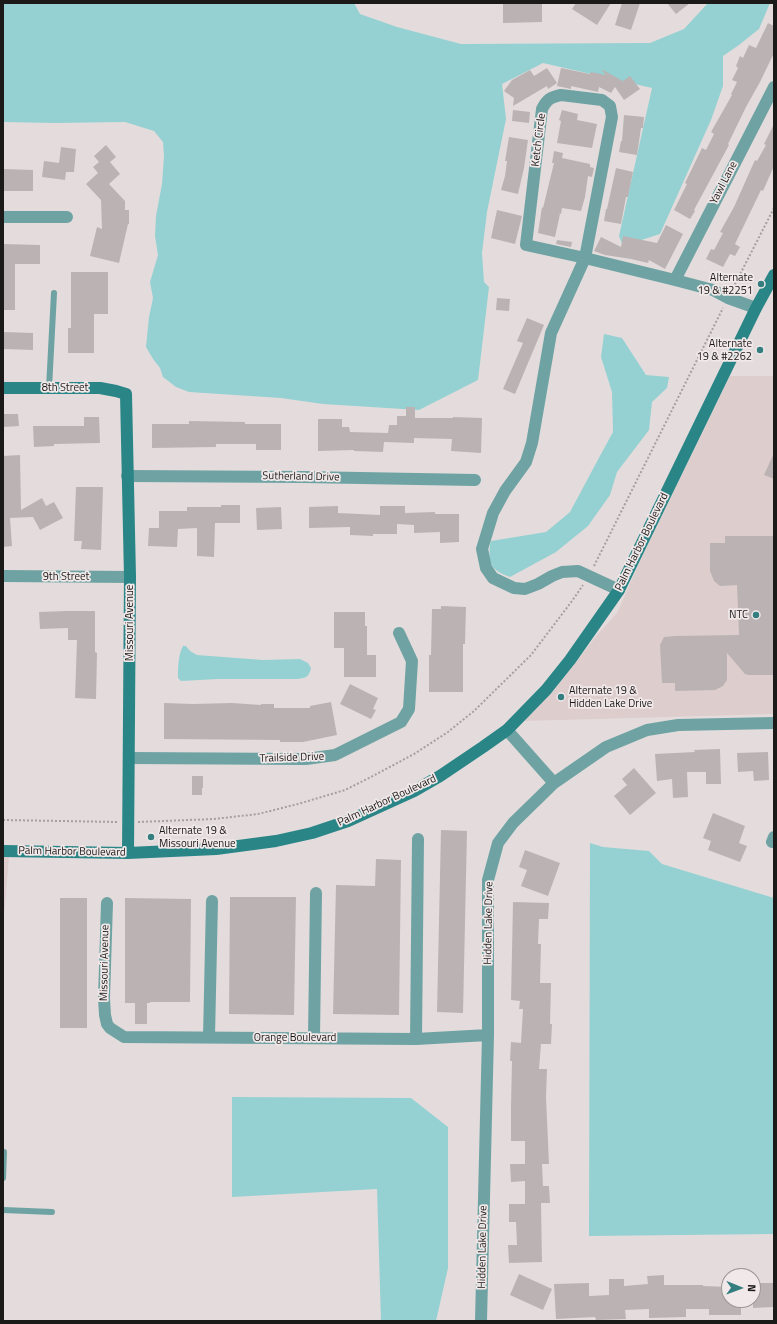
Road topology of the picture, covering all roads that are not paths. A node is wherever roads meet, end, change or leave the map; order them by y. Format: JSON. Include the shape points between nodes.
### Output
{"nodes":[{"id":1,"x":774,"y":87,"type":"edge"},
{"id":2,"x":3,"y":217,"type":"edge"},
{"id":3,"x":67,"y":217,"type":"dead end"},
{"id":4,"x":585,"y":258,"type":"junction"},
{"id":5,"x":774,"y":274,"type":"edge"},
{"id":6,"x":674,"y":280,"type":"junction"},
{"id":7,"x":54,"y":293,"type":"dead end"},
{"id":8,"x":756,"y":308,"type":"junction"},
{"id":9,"x":3,"y":388,"type":"edge"},
{"id":10,"x":49,"y":388,"type":"junction"},
{"id":11,"x":126,"y":394,"type":"joint"},
{"id":12,"x":127,"y":476,"type":"junction"},
{"id":13,"x":475,"y":480,"type":"dead end"},
{"id":14,"x":3,"y":576,"type":"edge"},
{"id":15,"x":130,"y":577,"type":"junction"},
{"id":16,"x":619,"y":590,"type":"junction"},
{"id":17,"x":399,"y":633,"type":"dead end"},
{"id":18,"x":774,"y":724,"type":"edge"},
{"id":19,"x":507,"y":730,"type":"junction"},
{"id":20,"x":129,"y":758,"type":"junction"},
{"id":21,"x":554,"y":783,"type":"junction"},
{"id":22,"x":418,"y":839,"type":"dead end"},
{"id":23,"x":3,"y":851,"type":"edge"},
{"id":24,"x":128,"y":853,"type":"junction"},
{"id":25,"x":316,"y":894,"type":"dead end"},
{"id":26,"x":212,"y":901,"type":"dead end"},
{"id":27,"x":107,"y":903,"type":"dead end"},
{"id":28,"x":107,"y":1024,"type":"joint"},
{"id":29,"x":488,"y":1036,"type":"junction"},
{"id":30,"x":209,"y":1037,"type":"junction"},
{"id":31,"x":314,"y":1038,"type":"junction"},
{"id":32,"x":416,"y":1039,"type":"junction"},
{"id":33,"x":4,"y":1152,"type":"edge"},
{"id":34,"x":3,"y":1178,"type":"edge"},
{"id":35,"x":3,"y":1210,"type":"edge"},
{"id":36,"x":52,"y":1212,"type":"dead end"},
{"id":37,"x":481,"y":1321,"type":"edge"}],
"edges":[{"from":1,"to":6,"type":"street","name":"Yawl Lane"},
{"from":2,"to":3,"type":"street"},
{"from":4,"to":4,"type":"street","name":"Ketch Circle","via":[[612,117],[610,106],[602,100],[561,95],[552,97],[542,109],[526,245]]},
{"from":4,"to":6,"type":"street","name":"Ketch Circle"},
{"from":4,"to":16,"type":"street","via":[[551,334],[532,443],[526,462],[493,513],[482,549],[486,568],[493,578],[514,588],[526,589],[562,572],[578,571]]},
{"from":5,"to":8,"type":"main road","name":"Palm Harbor Boulevard"},
{"from":6,"to":8,"type":"street","name":"Ketch Circle","via":[[713,290]]},
{"from":7,"to":10,"type":"lane"},
{"from":8,"to":16,"type":"main road","name":"Palm Harbor Boulevard"},
{"from":9,"to":10,"type":"main road","name":"8th Street"},
{"from":10,"to":11,"type":"main road","name":"8th Street","via":[[100,388]]},
{"from":11,"to":12,"type":"main road","name":"Missouri Avenue"},
{"from":12,"to":13,"type":"street","name":"Sutherland Drive"},
{"from":12,"to":15,"type":"main road","name":"Missouri Avenue"},
{"from":14,"to":15,"type":"street","name":"9th Street"},
{"from":15,"to":20,"type":"main road","name":"Missouri Avenue"},
{"from":16,"to":19,"type":"main road","name":"Palm Harbor Boulevard","via":[[546,690]]},
{"from":17,"to":20,"type":"street","name":"Trailside Drive","via":[[412,661],[409,709],[401,722],[335,756],[306,759]]},
{"from":18,"to":21,"type":"street","name":"Hidden Lake Drive","via":[[678,725],[647,730],[606,748]]},
{"from":19,"to":21,"type":"street"},
{"from":19,"to":24,"type":"main road","name":"Palm Harbor Boulevard","via":[[414,791],[348,821],[312,833],[216,849]]},
{"from":20,"to":24,"type":"main road","name":"Missouri Avenue"},
{"from":21,"to":29,"type":"street","name":"Hidden Lake Drive","via":[[513,823],[498,843],[490,872]]},
{"from":22,"to":32,"type":"street"},
{"from":23,"to":24,"type":"main road","name":"Palm Harbor Boulevard"},
{"from":25,"to":31,"type":"street"},
{"from":26,"to":30,"type":"street"},
{"from":27,"to":28,"type":"street","name":"Missouri Avenue","via":[[104,998]]},
{"from":28,"to":30,"type":"street","name":"Orange Boulevard","via":[[124,1037]]},
{"from":29,"to":32,"type":"street","name":"Orange Boulevard"},
{"from":29,"to":37,"type":"street","name":"Hidden Lake Drive"},
{"from":30,"to":31,"type":"street","name":"Orange Boulevard"},
{"from":31,"to":32,"type":"street","name":"Orange Boulevard"},
{"from":33,"to":34,"type":"lane"},
{"from":35,"to":36,"type":"lane"}]}
